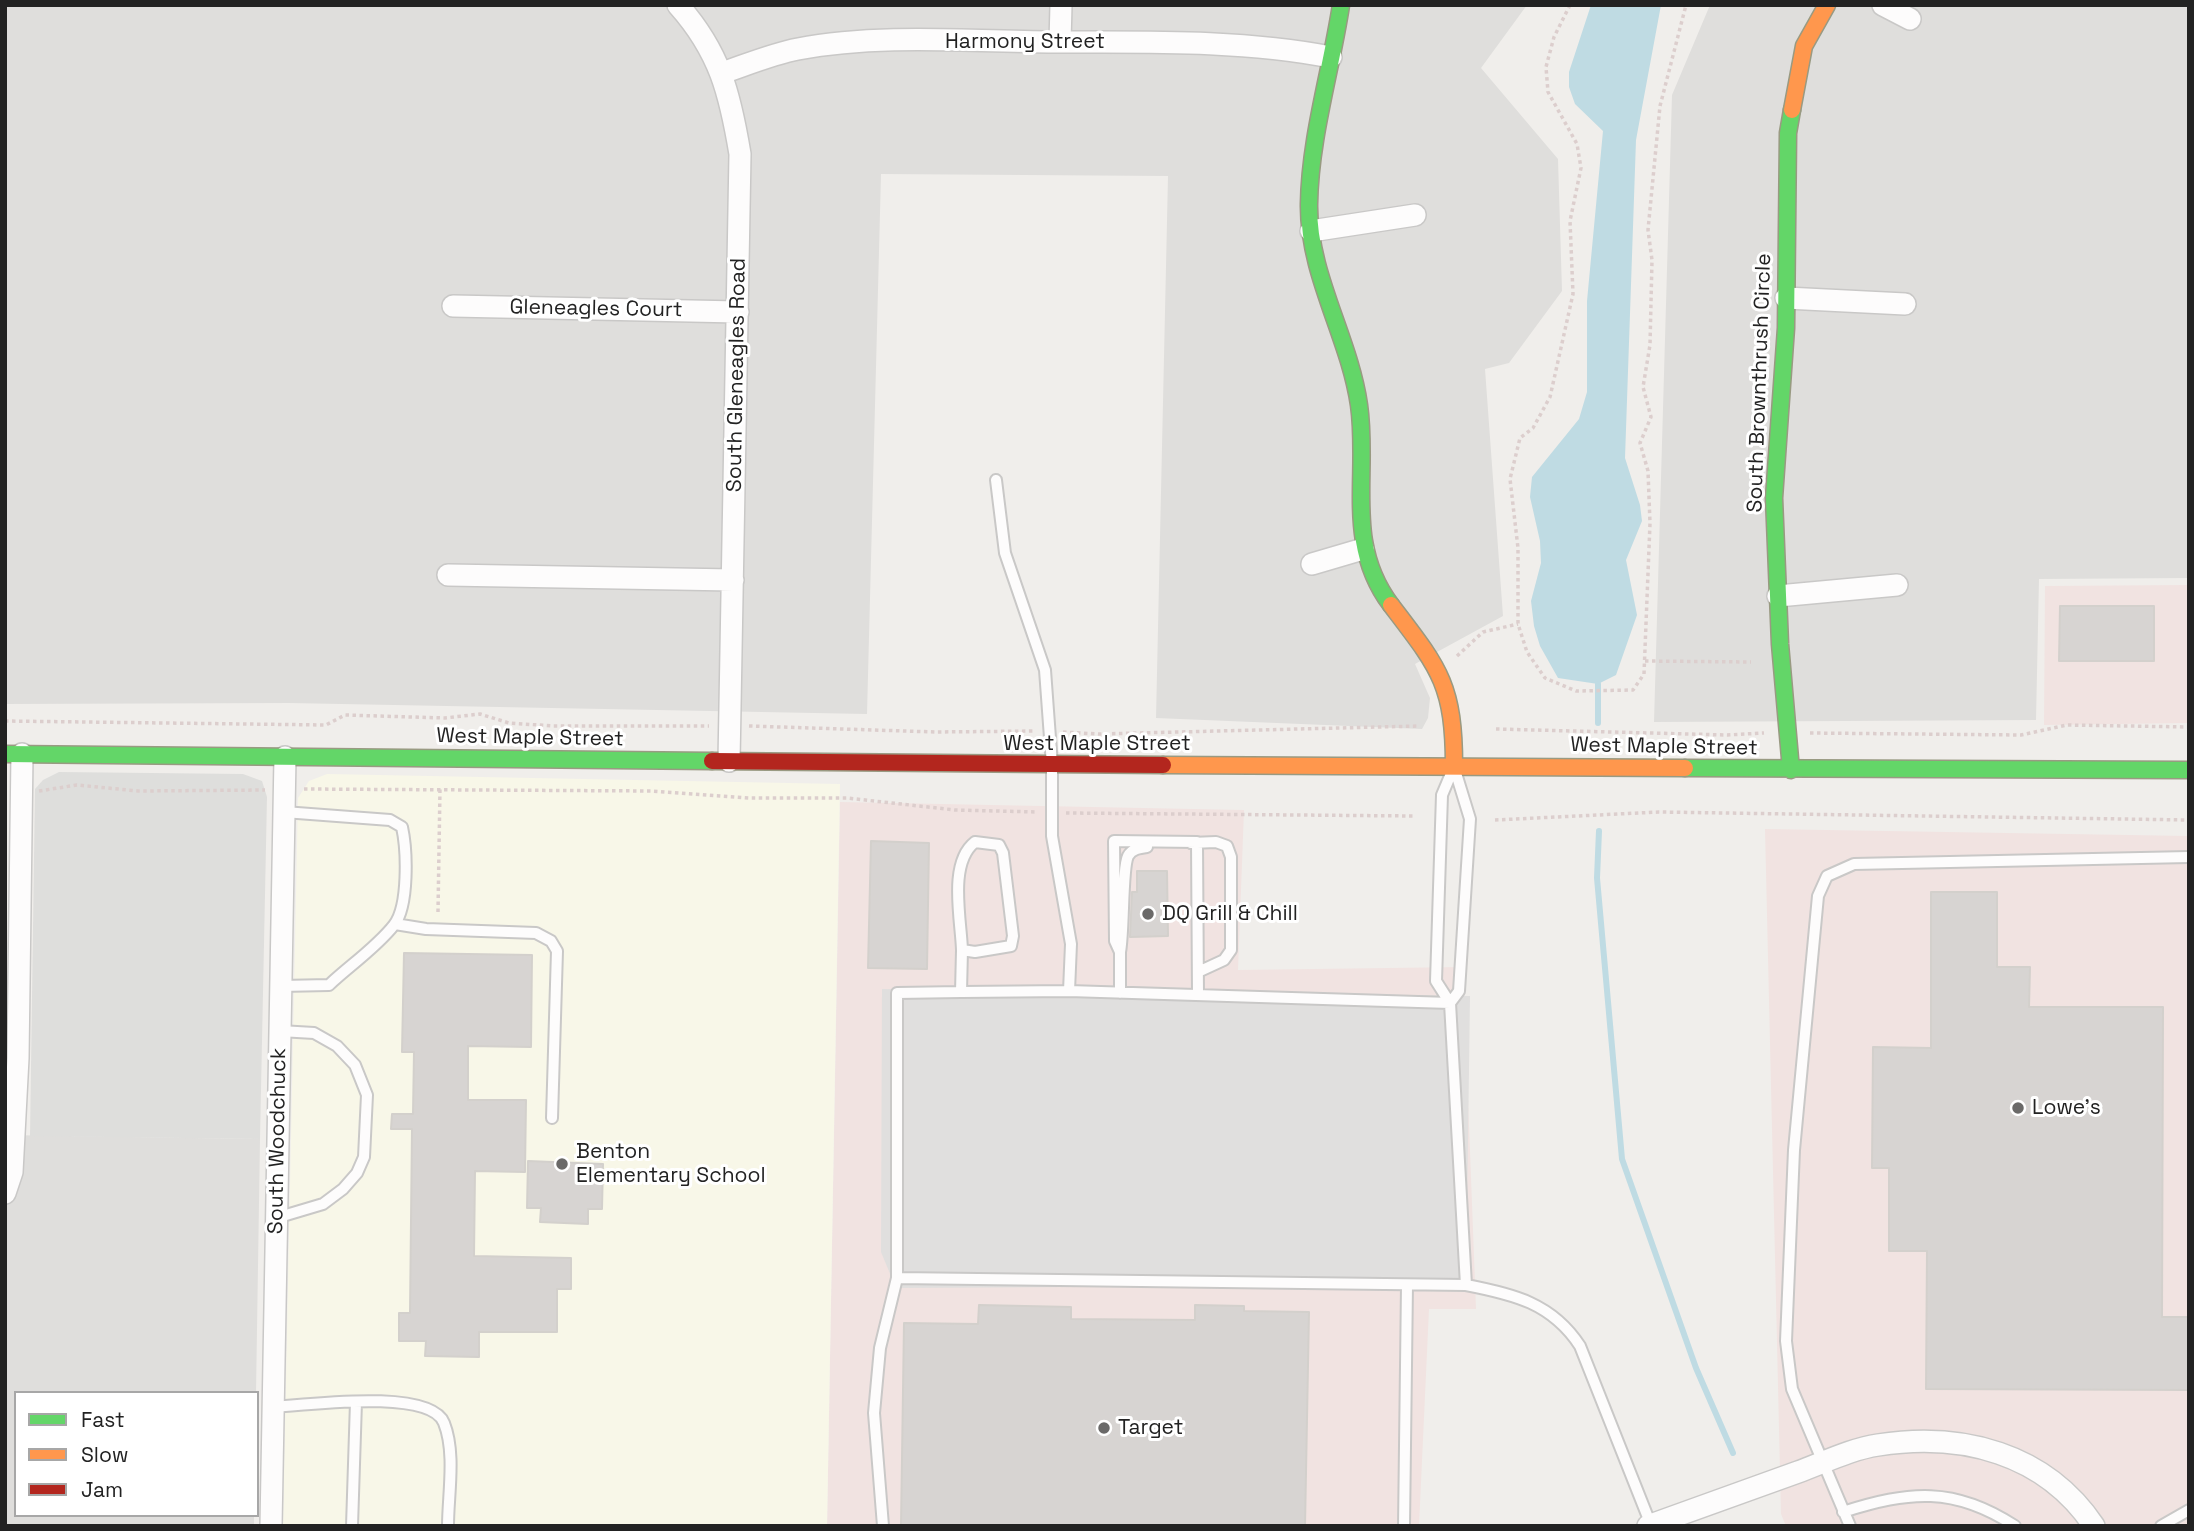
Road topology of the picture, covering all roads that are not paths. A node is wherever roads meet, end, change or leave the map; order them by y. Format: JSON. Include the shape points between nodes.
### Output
{"nodes":[{"id":1,"x":678,"y":5,"type":"edge"},
{"id":2,"x":1061,"y":5,"type":"edge"},
{"id":3,"x":1341,"y":5,"type":"edge"},
{"id":4,"x":1827,"y":5,"type":"edge"},
{"id":5,"x":1883,"y":5,"type":"edge"},
{"id":6,"x":1910,"y":19,"type":"dead end"},
{"id":7,"x":1060,"y":42,"type":"junction"},
{"id":8,"x":1331,"y":58,"type":"junction"},
{"id":9,"x":722,"y":73,"type":"junction"},
{"id":10,"x":1415,"y":215,"type":"dead end"},
{"id":11,"x":1311,"y":231,"type":"junction"},
{"id":12,"x":1786,"y":298,"type":"junction"},
{"id":13,"x":1905,"y":304,"type":"dead end"},
{"id":14,"x":453,"y":306,"type":"dead end"},
{"id":15,"x":738,"y":312,"type":"junction"},
{"id":16,"x":996,"y":480,"type":"dead end"},
{"id":17,"x":1363,"y":549,"type":"junction"},
{"id":18,"x":1312,"y":564,"type":"dead end"},
{"id":19,"x":448,"y":575,"type":"dead end"},
{"id":20,"x":733,"y":580,"type":"junction"},
{"id":21,"x":1897,"y":585,"type":"dead end"},
{"id":22,"x":1778,"y":596,"type":"junction"},
{"id":23,"x":14,"y":754,"type":"edge"},
{"id":24,"x":285,"y":757,"type":"junction"},
{"id":25,"x":729,"y":761,"type":"junction"},
{"id":26,"x":1052,"y":765,"type":"junction"},
{"id":27,"x":1454,"y":766,"type":"junction"},
{"id":28,"x":1791,"y":770,"type":"junction"},
{"id":29,"x":2189,"y":770,"type":"edge"},
{"id":30,"x":284,"y":812,"type":"junction"},
{"id":31,"x":1197,"y":842,"type":"junction"},
{"id":32,"x":2189,"y":857,"type":"edge"},
{"id":33,"x":395,"y":924,"type":"junction"},
{"id":34,"x":962,"y":950,"type":"junction"},
{"id":35,"x":1120,"y":952,"type":"junction"},
{"id":36,"x":1198,"y":972,"type":"junction"},
{"id":37,"x":281,"y":986,"type":"junction"},
{"id":38,"x":1069,"y":991,"type":"junction"},
{"id":39,"x":961,"y":992,"type":"junction"},
{"id":40,"x":1120,"y":993,"type":"junction"},
{"id":41,"x":1198,"y":995,"type":"junction"},
{"id":42,"x":1450,"y":1003,"type":"junction"},
{"id":43,"x":280,"y":1031,"type":"junction"},
{"id":44,"x":552,"y":1118,"type":"dead end"},
{"id":45,"x":5,"y":1193,"type":"edge"},
{"id":46,"x":276,"y":1218,"type":"junction"},
{"id":47,"x":897,"y":1278,"type":"junction"},
{"id":48,"x":1407,"y":1285,"type":"junction"},
{"id":49,"x":1466,"y":1285,"type":"junction"},
{"id":50,"x":356,"y":1402,"type":"junction"},
{"id":51,"x":273,"y":1407,"type":"junction"},
{"id":52,"x":1823,"y":1463,"type":"junction"},
{"id":53,"x":2189,"y":1510,"type":"edge"},
{"id":54,"x":1843,"y":1512,"type":"junction"},
{"id":55,"x":2089,"y":1519,"type":"edge"},
{"id":56,"x":1649,"y":1525,"type":"edge"},
{"id":57,"x":271,"y":1526,"type":"edge"},
{"id":58,"x":352,"y":1526,"type":"edge"},
{"id":59,"x":448,"y":1526,"type":"edge"},
{"id":60,"x":883,"y":1526,"type":"edge"},
{"id":61,"x":1404,"y":1526,"type":"edge"},
{"id":62,"x":1850,"y":1526,"type":"edge"},
{"id":63,"x":2015,"y":1526,"type":"edge"},
{"id":64,"x":2161,"y":1526,"type":"edge"}],
"edges":[{"from":1,"to":9,"type":"street","name":"South Gleneagles Road","via":[[696,25]]},
{"from":2,"to":7,"type":"street"},
{"from":3,"to":8,"type":"main road"},
{"from":4,"to":12,"type":"main road","name":"South Brownthrush Circle","via":[[1804,46],[1788,133]]},
{"from":5,"to":6,"type":"street"},
{"from":7,"to":8,"type":"street","name":"Harmony Street","via":[[1284,48]]},
{"from":7,"to":9,"type":"street","name":"Harmony Street","via":[[851,43],[797,50]]},
{"from":8,"to":11,"type":"main road","via":[[1313,145]]},
{"from":9,"to":15,"type":"street","name":"South Gleneagles Road","via":[[740,154]]},
{"from":10,"to":11,"type":"street"},
{"from":11,"to":17,"type":"main road","via":[[1322,286],[1342,333],[1360,406]]},
{"from":12,"to":13,"type":"street"},
{"from":12,"to":22,"type":"main road","name":"South Brownthrush Circle","via":[[1774,498]]},
{"from":14,"to":15,"type":"street","name":"Gleneagles Court"},
{"from":15,"to":20,"type":"street","name":"South Gleneagles Road"},
{"from":16,"to":26,"type":"lane","via":[[1004,553],[1045,670]]},
{"from":17,"to":18,"type":"street"},
{"from":17,"to":27,"type":"main road","via":[[1378,589],[1443,677],[1454,711]]},
{"from":19,"to":20,"type":"street"},
{"from":20,"to":25,"type":"street","name":"South Gleneagles Road"},
{"from":21,"to":22,"type":"street"},
{"from":22,"to":28,"type":"main road","name":"South Brownthrush Circle"},
{"from":23,"to":24,"type":"main road","name":"West Maple Street"},
{"from":23,"to":45,"type":"street","via":[[22,791],[18,1058],[12,1172]]},
{"from":24,"to":25,"type":"main road","name":"West Maple Street"},
{"from":24,"to":30,"type":"street","name":"South Woodchuck"},
{"from":25,"to":26,"type":"main road","name":"West Maple Street"},
{"from":26,"to":27,"type":"main road","name":"West Maple Street"},
{"from":26,"to":38,"type":"lane","via":[[1052,836],[1070,944]]},
{"from":27,"to":28,"type":"main road","name":"West Maple Street"},
{"from":27,"to":42,"type":"lane","via":[[1443,795],[1436,960],[1436,981]]},
{"from":27,"to":42,"type":"lane","via":[[1470,819],[1460,991]]},
{"from":28,"to":29,"type":"main road","name":"West Maple Street"},
{"from":30,"to":33,"type":"lane","via":[[390,820],[402,827],[406,845],[402,906]]},
{"from":30,"to":37,"type":"street","name":"South Woodchuck"},
{"from":31,"to":35,"type":"lane","via":[[1138,848],[1129,854]]},
{"from":31,"to":35,"type":"lane","via":[[1114,841],[1115,942]]},
{"from":31,"to":36,"type":"lane"},
{"from":31,"to":36,"type":"lane","via":[[1227,846],[1231,857],[1232,939],[1224,960]]},
{"from":32,"to":52,"type":"lane","via":[[1854,864],[1827,876],[1818,896],[1794,1150],[1786,1341],[1792,1389]]},
{"from":33,"to":37,"type":"lane","via":[[329,985]]},
{"from":33,"to":44,"type":"lane","via":[[536,933],[551,942],[557,951]]},
{"from":34,"to":34,"type":"lane","via":[[1011,946],[999,845],[975,842],[965,850],[960,869]]},
{"from":34,"to":39,"type":"lane"},
{"from":35,"to":40,"type":"lane"},
{"from":36,"to":41,"type":"lane"},
{"from":37,"to":43,"type":"street","name":"South Woodchuck"},
{"from":38,"to":39,"type":"lane"},
{"from":38,"to":40,"type":"lane"},
{"from":39,"to":47,"type":"lane","via":[[897,992]]},
{"from":40,"to":41,"type":"lane"},
{"from":41,"to":42,"type":"lane"},
{"from":42,"to":49,"type":"lane"},
{"from":43,"to":46,"type":"street","name":"South Woodchuck"},
{"from":43,"to":46,"type":"lane","via":[[314,1033],[337,1046],[355,1065],[367,1095],[364,1157],[356,1173],[323,1204]]},
{"from":46,"to":51,"type":"street","name":"South Woodchuck"},
{"from":47,"to":48,"type":"lane"},
{"from":47,"to":60,"type":"lane","via":[[880,1348],[874,1413]]},
{"from":48,"to":49,"type":"lane"},
{"from":48,"to":61,"type":"lane"},
{"from":49,"to":56,"type":"lane","via":[[1514,1294],[1553,1314],[1568,1328],[1594,1378]]},
{"from":50,"to":51,"type":"lane"},
{"from":50,"to":58,"type":"lane"},
{"from":50,"to":59,"type":"lane","via":[[416,1404],[434,1410],[444,1421],[449,1443]]},
{"from":51,"to":57,"type":"street","name":"South Woodchuck"},
{"from":52,"to":54,"type":"lane"},
{"from":52,"to":55,"type":"street","via":[[1877,1445],[1933,1441],[1987,1447],[2031,1467],[2077,1501]]},
{"from":52,"to":56,"type":"street"},
{"from":53,"to":64,"type":"lane"},
{"from":54,"to":62,"type":"lane"},
{"from":54,"to":63,"type":"lane","via":[[1903,1495],[1929,1494],[1973,1504]]}]}
